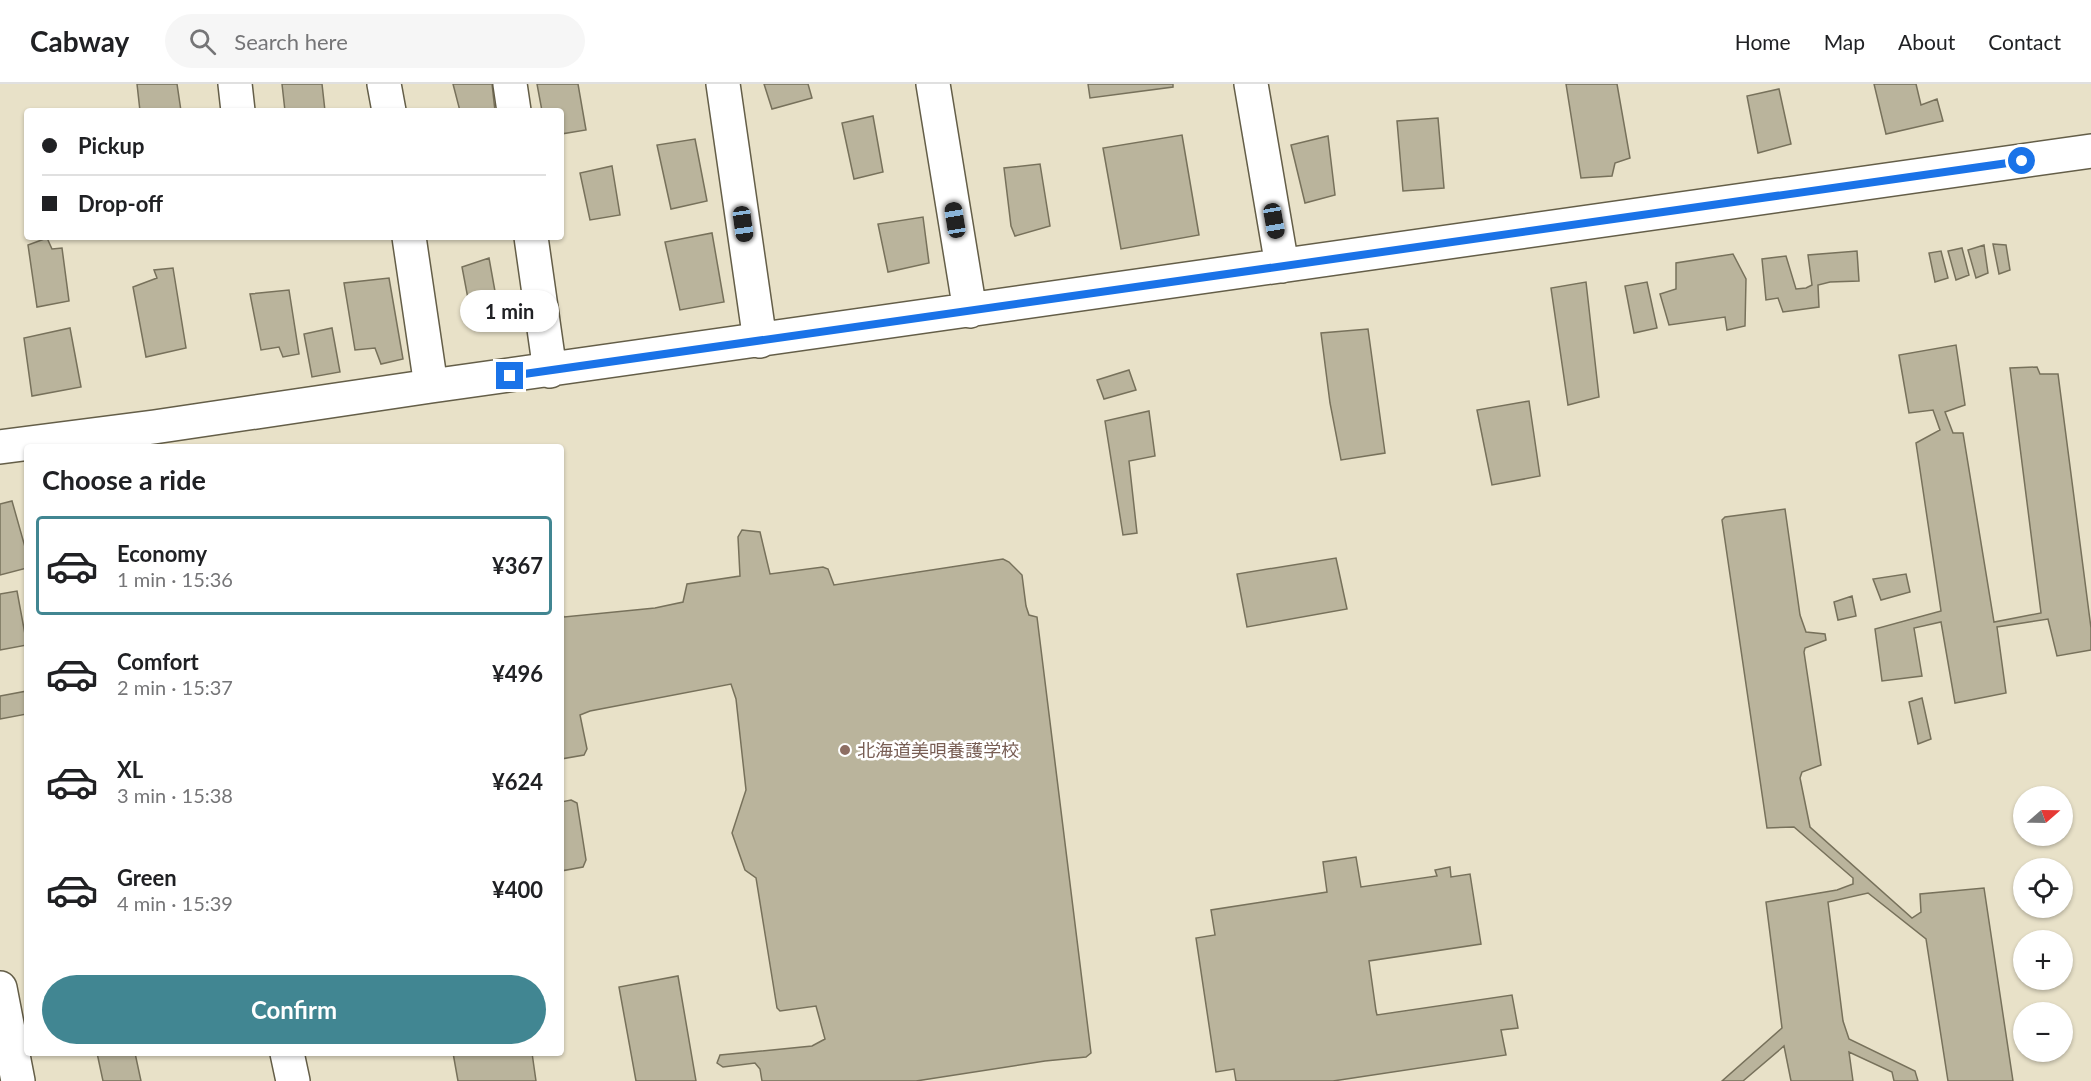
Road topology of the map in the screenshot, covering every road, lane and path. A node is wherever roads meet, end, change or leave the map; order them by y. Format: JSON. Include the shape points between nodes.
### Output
{"nodes":[{"id":1,"x":235,"y":84,"type":"edge"},
{"id":2,"x":384,"y":84,"type":"edge"},
{"id":3,"x":510,"y":84,"type":"edge"},
{"id":4,"x":723,"y":84,"type":"edge"},
{"id":5,"x":933,"y":84,"type":"edge"},
{"id":6,"x":1251,"y":84,"type":"edge"},
{"id":7,"x":238,"y":108,"type":"edge"},
{"id":8,"x":388,"y":108,"type":"edge"},
{"id":9,"x":514,"y":108,"type":"edge"},
{"id":10,"x":2091,"y":151,"type":"edge"},
{"id":11,"x":409,"y":240,"type":"edge"},
{"id":12,"x":531,"y":240,"type":"edge"},
{"id":13,"x":1282,"y":266,"type":"junction"},
{"id":14,"x":970,"y":311,"type":"junction"},
{"id":15,"x":760,"y":341,"type":"junction"},
{"id":16,"x":550,"y":371,"type":"junction"},
{"id":17,"x":431,"y":386,"type":"junction"},
{"id":18,"x":156,"y":437,"type":"edge"},
{"id":19,"x":47,"y":444,"type":"edge"},
{"id":20,"x":24,"y":445,"type":"edge"},
{"id":21,"x":0,"y":447,"type":"edge"},
{"id":22,"x":0,"y":988,"type":"edge"},
{"id":23,"x":288,"y":1056,"type":"edge"},
{"id":24,"x":18,"y":1081,"type":"edge"},
{"id":25,"x":293,"y":1081,"type":"edge"}],
"edges":[{"from":1,"to":7,"type":"street"},
{"from":2,"to":8,"type":"street"},
{"from":3,"to":9,"type":"street"},
{"from":4,"to":15,"type":"street"},
{"from":5,"to":14,"type":"street"},
{"from":6,"to":13,"type":"street"},
{"from":10,"to":13,"type":"street"},
{"from":11,"to":17,"type":"street"},
{"from":12,"to":16,"type":"street"},
{"from":13,"to":14,"type":"street"},
{"from":14,"to":15,"type":"street"},
{"from":15,"to":16,"type":"street"},
{"from":16,"to":17,"type":"street"},
{"from":17,"to":18,"type":"street"},
{"from":18,"to":19,"type":"street"},
{"from":20,"to":21,"type":"street"},
{"from":22,"to":24,"type":"street"},
{"from":23,"to":25,"type":"street"}]}
